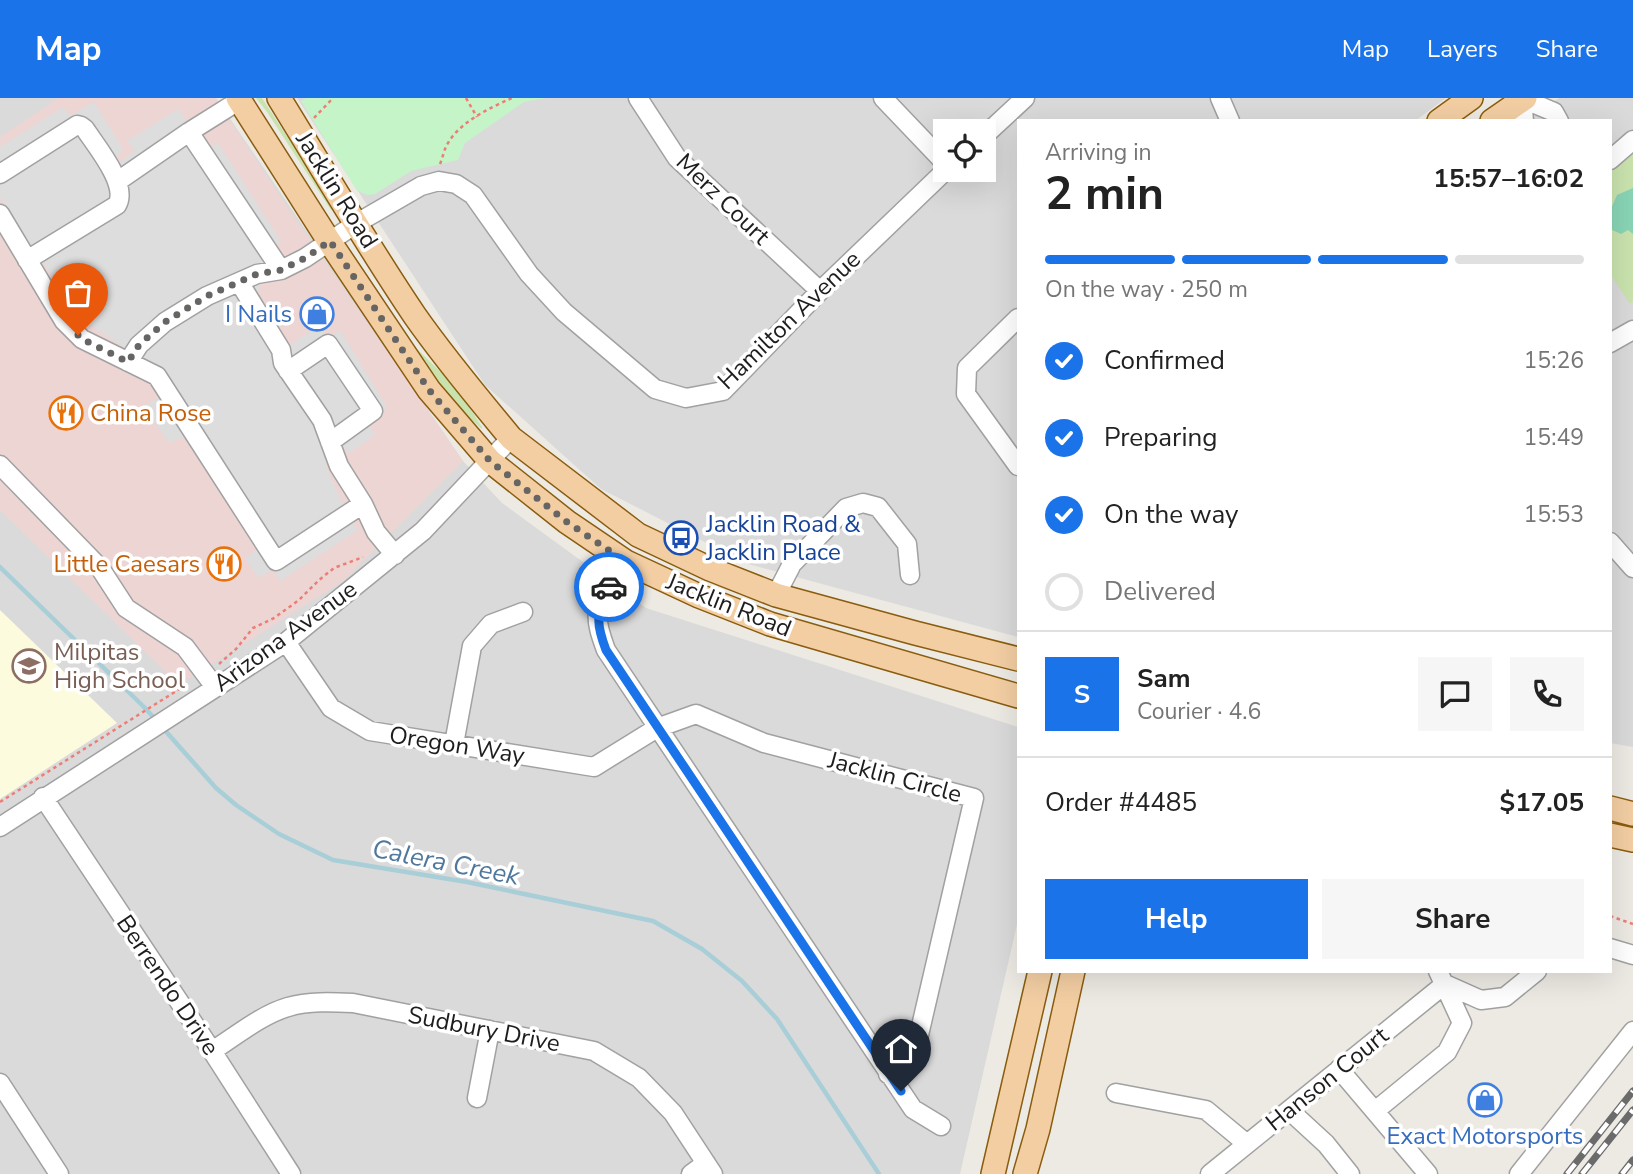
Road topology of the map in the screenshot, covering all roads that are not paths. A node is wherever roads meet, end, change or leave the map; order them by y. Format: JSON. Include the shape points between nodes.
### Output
{"nodes":[{"id":1,"x":279,"y":98,"type":"edge"},
{"id":2,"x":638,"y":98,"type":"edge"},
{"id":3,"x":883,"y":98,"type":"edge"},
{"id":4,"x":1026,"y":98,"type":"edge"},
{"id":5,"x":1220,"y":98,"type":"edge"},
{"id":6,"x":1471,"y":98,"type":"edge"},
{"id":7,"x":239,"y":99,"type":"edge"},
{"id":8,"x":1524,"y":104,"type":"edge"},
{"id":9,"x":1229,"y":119,"type":"edge"},
{"id":10,"x":1443,"y":119,"type":"edge"},
{"id":11,"x":1496,"y":119,"type":"edge"},
{"id":12,"x":1558,"y":119,"type":"edge"},
{"id":13,"x":996,"y":125,"type":"edge"},
{"id":14,"x":190,"y":132,"type":"junction"},
{"id":15,"x":1633,"y":141,"type":"edge"},
{"id":16,"x":933,"y":150,"type":"edge"},
{"id":17,"x":1612,"y":158,"type":"edge"},
{"id":18,"x":0,"y":174,"type":"edge"},
{"id":19,"x":118,"y":180,"type":"junction"},
{"id":20,"x":934,"y":182,"type":"edge"},
{"id":21,"x":0,"y":214,"type":"edge"},
{"id":22,"x":357,"y":223,"type":"junction"},
{"id":23,"x":330,"y":241,"type":"junction"},
{"id":24,"x":27,"y":260,"type":"junction"},
{"id":25,"x":281,"y":270,"type":"junction"},
{"id":26,"x":239,"y":282,"type":"junction"},
{"id":27,"x":820,"y":291,"type":"junction"},
{"id":28,"x":1017,"y":319,"type":"edge"},
{"id":29,"x":1633,"y":330,"type":"edge"},
{"id":30,"x":1612,"y":342,"type":"edge"},
{"id":31,"x":128,"y":362,"type":"junction"},
{"id":32,"x":288,"y":371,"type":"junction"},
{"id":33,"x":511,"y":438,"type":"junction"},
{"id":34,"x":330,"y":442,"type":"junction"},
{"id":35,"x":490,"y":461,"type":"junction"},
{"id":36,"x":0,"y":465,"type":"edge"},
{"id":37,"x":1017,"y":465,"type":"edge"},
{"id":38,"x":363,"y":504,"type":"junction"},
{"id":39,"x":1612,"y":544,"type":"edge"},
{"id":40,"x":389,"y":548,"type":"junction"},
{"id":41,"x":626,"y":562,"type":"junction"},
{"id":42,"x":1633,"y":568,"type":"edge"},
{"id":43,"x":910,"y":575,"type":"dead end"},
{"id":44,"x":776,"y":595,"type":"junction"},
{"id":45,"x":523,"y":612,"type":"dead end"},
{"id":46,"x":286,"y":642,"type":"junction"},
{"id":47,"x":1017,"y":659,"type":"edge"},
{"id":48,"x":210,"y":680,"type":"junction"},
{"id":49,"x":1017,"y":696,"type":"edge"},
{"id":50,"x":657,"y":728,"type":"junction"},
{"id":51,"x":454,"y":744,"type":"junction"},
{"id":52,"x":43,"y":797,"type":"junction"},
{"id":53,"x":1612,"y":809,"type":"edge"},
{"id":54,"x":1633,"y":814,"type":"edge"},
{"id":55,"x":0,"y":827,"type":"edge"},
{"id":56,"x":1612,"y":835,"type":"edge"},
{"id":57,"x":1633,"y":840,"type":"edge"},
{"id":58,"x":1612,"y":949,"type":"edge"},
{"id":59,"x":1633,"y":955,"type":"edge"},
{"id":60,"x":1040,"y":973,"type":"edge"},
{"id":61,"x":1073,"y":973,"type":"edge"},
{"id":62,"x":1534,"y":973,"type":"edge"},
{"id":63,"x":1441,"y":977,"type":"edge"},
{"id":64,"x":489,"y":1030,"type":"junction"},
{"id":65,"x":1633,"y":1031,"type":"edge"},
{"id":66,"x":212,"y":1051,"type":"junction"},
{"id":67,"x":1339,"y":1069,"type":"junction"},
{"id":68,"x":888,"y":1074,"type":"junction"},
{"id":69,"x":0,"y":1083,"type":"edge"},
{"id":70,"x":1116,"y":1093,"type":"dead end"},
{"id":71,"x":477,"y":1098,"type":"dead end"},
{"id":72,"x":1289,"y":1110,"type":"junction"},
{"id":73,"x":1375,"y":1111,"type":"junction"},
{"id":74,"x":942,"y":1126,"type":"dead end"},
{"id":75,"x":1247,"y":1144,"type":"junction"},
{"id":76,"x":710,"y":1169,"type":"edge"},
{"id":77,"x":59,"y":1174,"type":"edge"},
{"id":78,"x":291,"y":1174,"type":"edge"},
{"id":79,"x":691,"y":1174,"type":"edge"},
{"id":80,"x":993,"y":1174,"type":"edge"},
{"id":81,"x":1025,"y":1174,"type":"edge"},
{"id":82,"x":1210,"y":1174,"type":"edge"},
{"id":83,"x":1350,"y":1174,"type":"edge"},
{"id":84,"x":1428,"y":1174,"type":"edge"},
{"id":85,"x":1519,"y":1174,"type":"edge"}],
"edges":[{"from":1,"to":22,"type":"main road","name":"Jacklin Road"},
{"from":2,"to":27,"type":"street","name":"Merz Court","via":[[677,158]]},
{"from":3,"to":16,"type":"street"},
{"from":4,"to":13,"type":"street"},
{"from":5,"to":9,"type":"street"},
{"from":6,"to":10,"type":"main road"},
{"from":7,"to":14,"type":"street"},
{"from":7,"to":23,"type":"main road","name":"Jacklin Road"},
{"from":8,"to":11,"type":"main road"},
{"from":8,"to":12,"type":"street","via":[[1554,112]]},
{"from":14,"to":19,"type":"street"},
{"from":14,"to":25,"type":"street"},
{"from":15,"to":17,"type":"street"},
{"from":18,"to":19,"type":"street","via":[[77,125],[85,129]]},
{"from":19,"to":24,"type":"street","via":[[117,205]]},
{"from":20,"to":27,"type":"street","name":"Hamilton Avenue"},
{"from":21,"to":24,"type":"street"},
{"from":22,"to":23,"type":"street"},
{"from":22,"to":27,"type":"street","name":"Hamilton Avenue","via":[[421,186],[439,181],[456,184],[473,195],[529,274],[564,312],[655,388],[686,398],[723,391]]},
{"from":22,"to":33,"type":"main road","name":"Jacklin Road","via":[[415,316]]},
{"from":23,"to":25,"type":"street"},
{"from":23,"to":35,"type":"main road","name":"Jacklin Road","via":[[429,390]]},
{"from":24,"to":31,"type":"street","via":[[64,321],[82,339]]},
{"from":25,"to":26,"type":"street"},
{"from":26,"to":31,"type":"street","via":[[165,322]]},
{"from":26,"to":32,"type":"street","via":[[281,350]]},
{"from":28,"to":37,"type":"street","via":[[967,368],[966,394]]},
{"from":29,"to":30,"type":"street"},
{"from":31,"to":38,"type":"street","via":[[157,376],[276,561]]},
{"from":32,"to":34,"type":"street","via":[[322,420]]},
{"from":32,"to":34,"type":"street","via":[[328,344],[373,411]]},
{"from":33,"to":35,"type":"street","name":"Arizona Avenue"},
{"from":33,"to":44,"type":"main road","name":"Jacklin Road","via":[[638,535]]},
{"from":34,"to":38,"type":"street"},
{"from":35,"to":40,"type":"street","name":"Arizona Avenue","via":[[423,531]]},
{"from":35,"to":41,"type":"main road","name":"Jacklin Road"},
{"from":36,"to":48,"type":"street","via":[[100,568],[126,608],[185,647]]},
{"from":38,"to":40,"type":"street"},
{"from":39,"to":42,"type":"street"},
{"from":40,"to":46,"type":"street","name":"Arizona Avenue"},
{"from":41,"to":49,"type":"main road","name":"Jacklin Road","via":[[770,625]]},
{"from":41,"to":50,"type":"street","via":[[598,612],[599,632]]},
{"from":43,"to":44,"type":"street","via":[[907,544],[878,507],[863,503],[846,508],[792,564]]},
{"from":44,"to":47,"type":"main road","name":"Jacklin Road"},
{"from":45,"to":51,"type":"street","via":[[491,624],[472,646]]},
{"from":46,"to":48,"type":"street","name":"Arizona Avenue"},
{"from":46,"to":51,"type":"street","name":"Oregon Way","via":[[331,708],[370,731]]},
{"from":48,"to":52,"type":"street","name":"Arizona Avenue","via":[[194,701]]},
{"from":50,"to":51,"type":"street","name":"Oregon Way","via":[[594,767]]},
{"from":50,"to":68,"type":"street"},
{"from":50,"to":68,"type":"street","name":"Jacklin Circle","via":[[696,714],[764,743],[974,797],[915,1052]]},
{"from":52,"to":55,"type":"street","name":"Arizona Avenue"},
{"from":52,"to":66,"type":"street","name":"Berrendo Drive"},
{"from":53,"to":54,"type":"main road"},
{"from":56,"to":57,"type":"main road"},
{"from":58,"to":59,"type":"street"},
{"from":60,"to":80,"type":"main road"},
{"from":61,"to":81,"type":"main road"},
{"from":62,"to":63,"type":"street","via":[[1505,996],[1481,1000]]},
{"from":63,"to":67,"type":"street","name":"Hanson Court"},
{"from":63,"to":73,"type":"street","via":[[1462,1023],[1447,1052]]},
{"from":64,"to":66,"type":"street","name":"Sudbury Drive","via":[[353,1003],[320,1002],[288,1007]]},
{"from":64,"to":71,"type":"street"},
{"from":64,"to":76,"type":"street","name":"Sudbury Drive","via":[[594,1051],[639,1078],[673,1113]]},
{"from":65,"to":85,"type":"street"},
{"from":66,"to":78,"type":"street","name":"Berrendo Drive"},
{"from":67,"to":72,"type":"street","name":"Hanson Court"},
{"from":67,"to":73,"type":"street"},
{"from":68,"to":74,"type":"street","via":[[913,1109]]},
{"from":69,"to":77,"type":"street"},
{"from":70,"to":75,"type":"street","via":[[1206,1110]]},
{"from":72,"to":75,"type":"street","name":"Hanson Court"},
{"from":72,"to":83,"type":"street"},
{"from":73,"to":84,"type":"street"},
{"from":75,"to":82,"type":"street","name":"Hanson Court"},
{"from":76,"to":79,"type":"street"}]}
